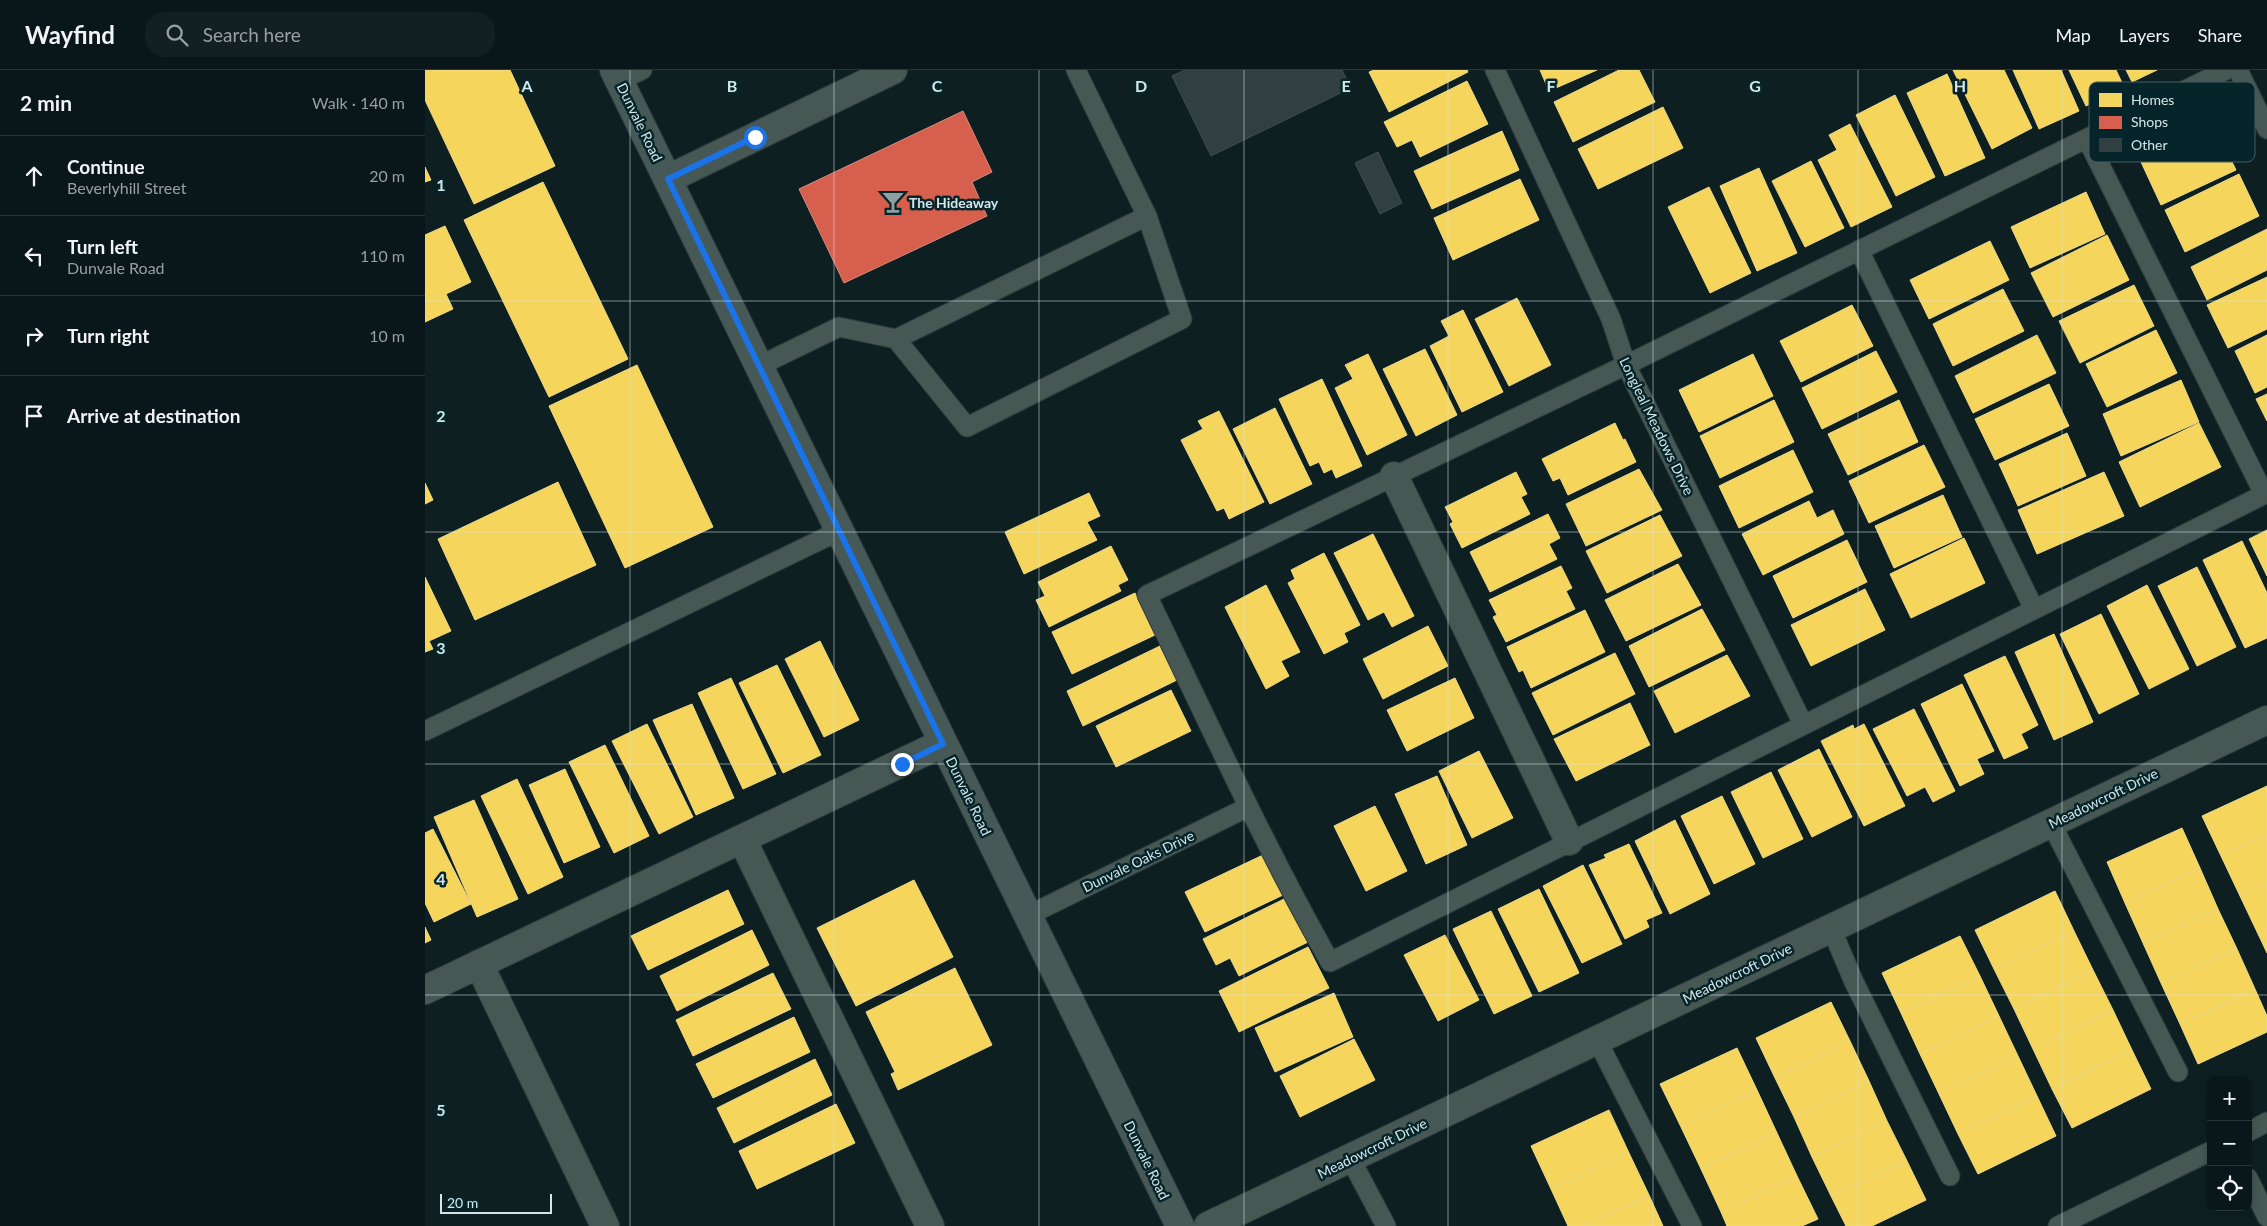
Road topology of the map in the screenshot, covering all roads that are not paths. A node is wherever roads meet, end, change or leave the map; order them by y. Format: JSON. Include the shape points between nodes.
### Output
{"nodes":[{"id":1,"x":893,"y":70,"type":"edge"},
{"id":2,"x":1076,"y":70,"type":"edge"},
{"id":3,"x":1495,"y":70,"type":"edge"},
{"id":4,"x":2226,"y":70,"type":"edge"},
{"id":5,"x":2238,"y":70,"type":"edge"},
{"id":6,"x":625,"y":74,"type":"edge"},
{"id":7,"x":2202,"y":82,"type":"edge"},
{"id":8,"x":2244,"y":82,"type":"edge"},
{"id":9,"x":2255,"y":105,"type":"edge"},
{"id":10,"x":2267,"y":129,"type":"edge"},
{"id":11,"x":2087,"y":139,"type":"joint"},
{"id":12,"x":2089,"y":143,"type":"edge"},
{"id":13,"x":2099,"y":162,"type":"edge"},
{"id":14,"x":668,"y":179,"type":"junction"},
{"id":15,"x":1147,"y":216,"type":"junction"},
{"id":16,"x":1859,"y":250,"type":"junction"},
{"id":17,"x":897,"y":339,"type":"junction"},
{"id":18,"x":1626,"y":365,"type":"junction"},
{"id":19,"x":759,"y":366,"type":"junction"},
{"id":20,"x":1394,"y":476,"type":"junction"},
{"id":21,"x":2265,"y":494,"type":"edge"},
{"id":22,"x":839,"y":530,"type":"junction"},
{"id":23,"x":2034,"y":609,"type":"junction"},
{"id":24,"x":2267,"y":720,"type":"edge"},
{"id":25,"x":1803,"y":724,"type":"junction"},
{"id":26,"x":425,"y":731,"type":"edge"},
{"id":27,"x":943,"y":744,"type":"junction"},
{"id":28,"x":1248,"y":806,"type":"junction"},
{"id":29,"x":2051,"y":823,"type":"junction"},
{"id":30,"x":743,"y":839,"type":"junction"},
{"id":31,"x":1569,"y":841,"type":"junction"},
{"id":32,"x":1027,"y":916,"type":"junction"},
{"id":33,"x":1831,"y":928,"type":"junction"},
{"id":34,"x":479,"y":964,"type":"junction"},
{"id":35,"x":425,"y":990,"type":"edge"},
{"id":36,"x":1597,"y":1040,"type":"junction"},
{"id":37,"x":2178,"y":1072,"type":"dead end"},
{"id":38,"x":2267,"y":1122,"type":"edge"},
{"id":39,"x":2252,"y":1130,"type":"edge"},
{"id":40,"x":2207,"y":1153,"type":"edge"},
{"id":41,"x":1350,"y":1158,"type":"junction"},
{"id":42,"x":1950,"y":1176,"type":"dead end"},
{"id":43,"x":2252,"y":1186,"type":"edge"},
{"id":44,"x":2267,"y":1217,"type":"edge"},
{"id":45,"x":605,"y":1226,"type":"edge"},
{"id":46,"x":930,"y":1226,"type":"edge"},
{"id":47,"x":1180,"y":1226,"type":"edge"},
{"id":48,"x":1208,"y":1226,"type":"edge"},
{"id":49,"x":1386,"y":1226,"type":"edge"},
{"id":50,"x":1692,"y":1226,"type":"edge"},
{"id":51,"x":2057,"y":1226,"type":"edge"}],
"edges":[{"from":1,"to":14,"type":"street"},
{"from":2,"to":15,"type":"lane"},
{"from":3,"to":18,"type":"lane","name":"Longleal Meadows Drive","via":[[1611,319]]},
{"from":4,"to":7,"type":"lane"},
{"from":5,"to":8,"type":"lane"},
{"from":6,"to":14,"type":"street","name":"Dunvale Road"},
{"from":9,"to":10,"type":"lane"},
{"from":11,"to":12,"type":"lane"},
{"from":11,"to":16,"type":"lane"},
{"from":13,"to":21,"type":"lane"},
{"from":14,"to":19,"type":"street","name":"Dunvale Road"},
{"from":15,"to":17,"type":"lane"},
{"from":15,"to":17,"type":"lane","via":[[1182,319],[967,427]]},
{"from":16,"to":18,"type":"lane"},
{"from":16,"to":23,"type":"lane"},
{"from":17,"to":19,"type":"lane","via":[[839,327]]},
{"from":18,"to":20,"type":"lane"},
{"from":18,"to":25,"type":"lane","name":"Longleal Meadows Drive"},
{"from":19,"to":22,"type":"street","name":"Dunvale Road"},
{"from":20,"to":28,"type":"lane","via":[[1147,595]]},
{"from":20,"to":31,"type":"street"},
{"from":21,"to":23,"type":"lane"},
{"from":22,"to":26,"type":"lane"},
{"from":22,"to":27,"type":"street","name":"Dunvale Road"},
{"from":23,"to":25,"type":"lane"},
{"from":24,"to":29,"type":"street","name":"Meadowcroft Drive"},
{"from":25,"to":31,"type":"lane"},
{"from":27,"to":30,"type":"street"},
{"from":27,"to":32,"type":"street","name":"Dunvale Road"},
{"from":28,"to":31,"type":"lane","via":[[1295,901],[1330,962]]},
{"from":28,"to":32,"type":"lane","name":"Dunvale Oaks Drive"},
{"from":29,"to":33,"type":"street","name":"Meadowcroft Drive"},
{"from":29,"to":37,"type":"lane"},
{"from":30,"to":34,"type":"street"},
{"from":30,"to":46,"type":"street"},
{"from":32,"to":47,"type":"street","name":"Dunvale Road"},
{"from":33,"to":36,"type":"street","name":"Meadowcroft Drive"},
{"from":33,"to":42,"type":"lane","via":[[1854,982]]},
{"from":34,"to":35,"type":"street"},
{"from":34,"to":45,"type":"street"},
{"from":36,"to":41,"type":"street","name":"Meadowcroft Drive"},
{"from":36,"to":50,"type":"lane"},
{"from":38,"to":39,"type":"lane"},
{"from":40,"to":51,"type":"lane"},
{"from":41,"to":48,"type":"street","name":"Meadowcroft Drive"},
{"from":41,"to":49,"type":"lane"},
{"from":43,"to":44,"type":"lane"}]}
